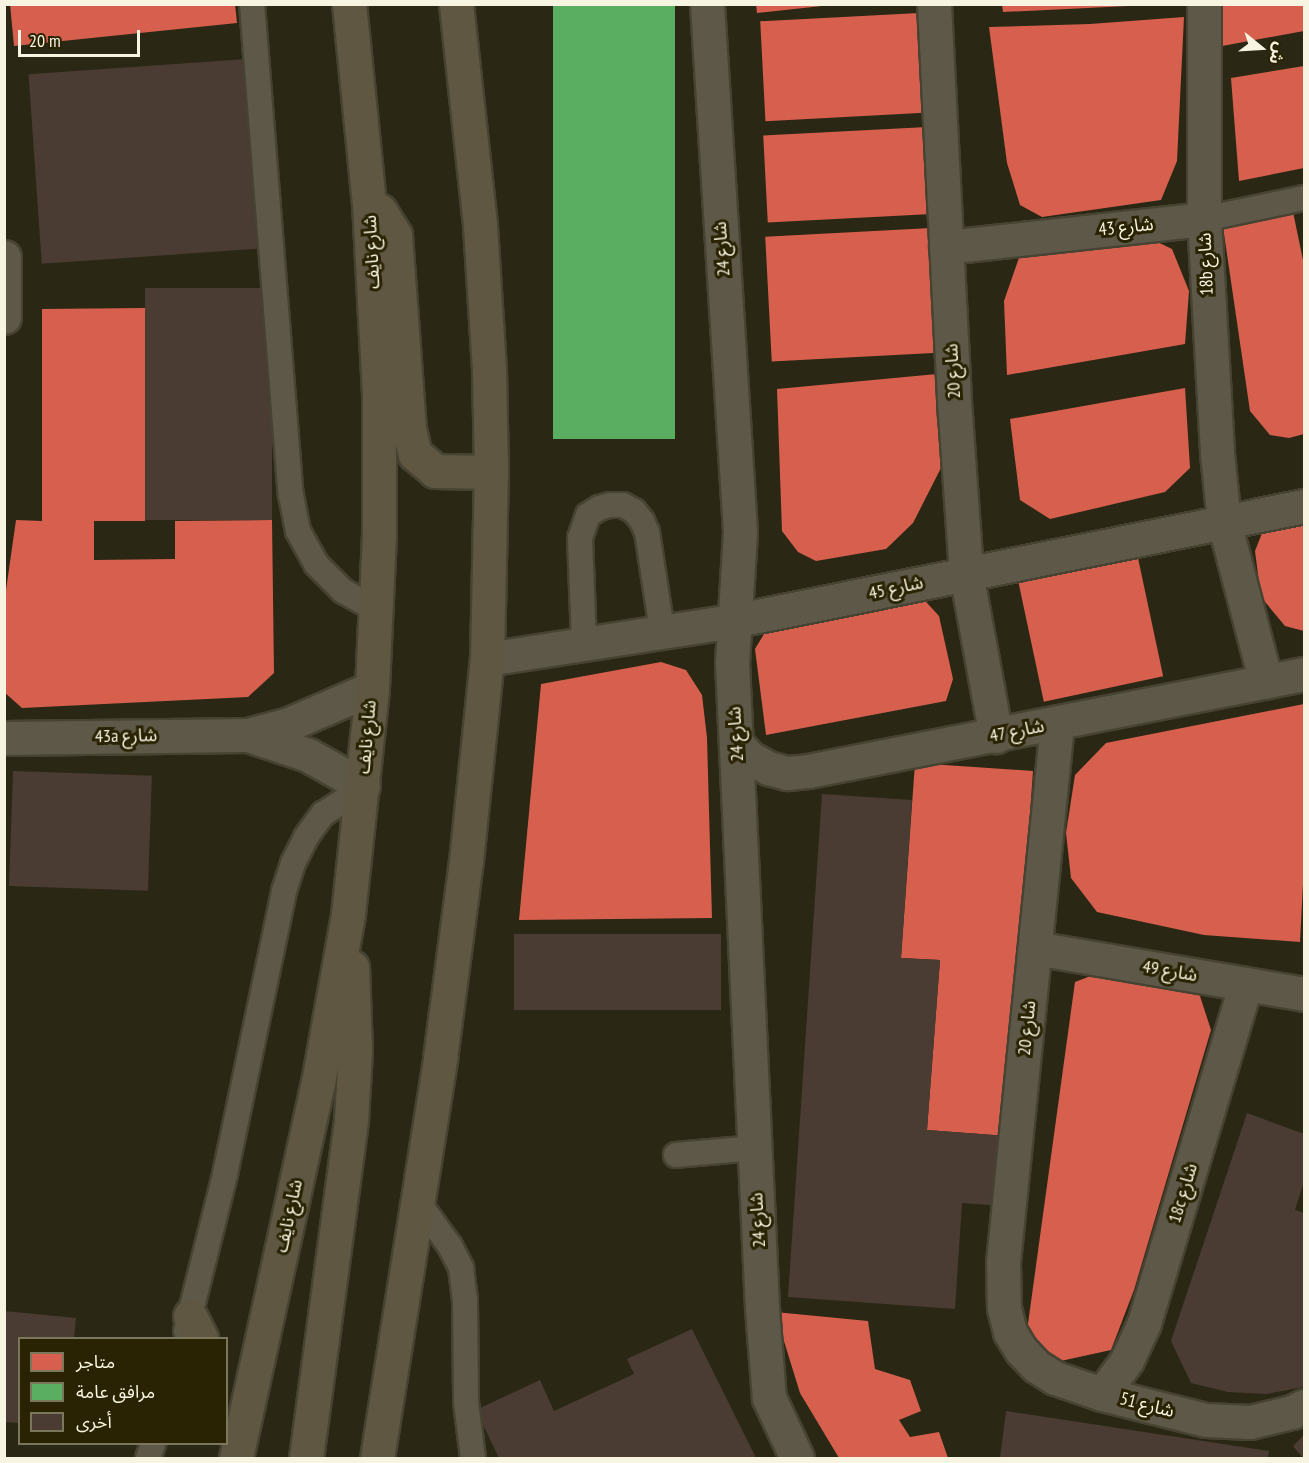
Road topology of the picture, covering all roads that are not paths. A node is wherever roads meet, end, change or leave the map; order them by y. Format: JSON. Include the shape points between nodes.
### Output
{"nodes":[{"id":1,"x":252,"y":4,"type":"edge"},
{"id":2,"x":349,"y":4,"type":"edge"},
{"id":3,"x":456,"y":4,"type":"edge"},
{"id":4,"x":707,"y":4,"type":"edge"},
{"id":5,"x":934,"y":4,"type":"edge"},
{"id":6,"x":1204,"y":4,"type":"edge"},
{"id":7,"x":1305,"y":198,"type":"edge"},
{"id":8,"x":369,"y":204,"type":"junction"},
{"id":9,"x":1204,"y":219,"type":"junction"},
{"id":10,"x":946,"y":247,"type":"junction"},
{"id":11,"x":4,"y":257,"type":"edge"},
{"id":12,"x":4,"y":317,"type":"edge"},
{"id":13,"x":491,"y":472,"type":"junction"},
{"id":14,"x":1305,"y":506,"type":"edge"},
{"id":15,"x":1224,"y":522,"type":"junction"},
{"id":16,"x":966,"y":573,"type":"junction"},
{"id":17,"x":376,"y":609,"type":"junction"},
{"id":18,"x":734,"y":621,"type":"junction"},
{"id":19,"x":662,"y":630,"type":"junction"},
{"id":20,"x":584,"y":642,"type":"junction"},
{"id":21,"x":487,"y":659,"type":"junction"},
{"id":22,"x":1305,"y":674,"type":"edge"},
{"id":23,"x":1266,"y":682,"type":"junction"},
{"id":24,"x":372,"y":688,"type":"junction"},
{"id":25,"x":1057,"y":724,"type":"junction"},
{"id":26,"x":248,"y":735,"type":"junction"},
{"id":27,"x":996,"y":736,"type":"junction"},
{"id":28,"x":4,"y":738,"type":"edge"},
{"id":29,"x":737,"y":744,"type":"junction"},
{"id":30,"x":363,"y":790,"type":"junction"},
{"id":31,"x":348,"y":914,"type":"junction"},
{"id":32,"x":1035,"y":948,"type":"junction"},
{"id":33,"x":1246,"y":984,"type":"junction"},
{"id":34,"x":1305,"y":994,"type":"edge"},
{"id":35,"x":755,"y":1148,"type":"junction"},
{"id":36,"x":676,"y":1155,"type":"dead end"},
{"id":37,"x":418,"y":1202,"type":"junction"},
{"id":38,"x":192,"y":1331,"type":"edge"},
{"id":39,"x":1010,"y":1332,"type":"joint"},
{"id":40,"x":1102,"y":1394,"type":"junction"},
{"id":41,"x":228,"y":1395,"type":"edge"},
{"id":42,"x":1305,"y":1406,"type":"edge"},
{"id":43,"x":243,"y":1426,"type":"junction"},
{"id":44,"x":236,"y":1458,"type":"edge"},
{"id":45,"x":306,"y":1458,"type":"edge"},
{"id":46,"x":377,"y":1458,"type":"edge"},
{"id":47,"x":473,"y":1458,"type":"edge"},
{"id":48,"x":797,"y":1458,"type":"edge"}],
"edges":[{"from":1,"to":17,"type":"lane","via":[[294,513],[298,531],[316,564],[343,591]]},
{"from":2,"to":8,"type":"main road","name":"شارع نايف"},
{"from":3,"to":13,"type":"main road","via":[[480,225]]},
{"from":4,"to":18,"type":"street","name":"شارع 24","via":[[740,532]]},
{"from":5,"to":10,"type":"street","name":"شارع 20"},
{"from":6,"to":9,"type":"street","name":"18b شارع"},
{"from":7,"to":9,"type":"lane","name":"شارع 43"},
{"from":8,"to":13,"type":"main road","via":[[380,211],[395,235],[414,454],[435,471]]},
{"from":8,"to":17,"type":"main road","name":"شارع نايف","via":[[379,394]]},
{"from":9,"to":10,"type":"street","name":"شارع 43"},
{"from":9,"to":15,"type":"street","name":"18b شارع"},
{"from":10,"to":16,"type":"street","name":"شارع 20"},
{"from":11,"to":12,"type":"street"},
{"from":13,"to":21,"type":"main road"},
{"from":14,"to":15,"type":"street","name":"شارع 45"},
{"from":15,"to":16,"type":"street","name":"شارع 45"},
{"from":15,"to":23,"type":"street","name":"18b شارع"},
{"from":16,"to":18,"type":"street","name":"شارع 45"},
{"from":16,"to":27,"type":"street","name":"شارع 20"},
{"from":17,"to":24,"type":"main road","name":"شارع نايف"},
{"from":18,"to":19,"type":"street","name":"شارع 45"},
{"from":18,"to":29,"type":"street","name":"شارع 24"},
{"from":19,"to":20,"type":"street","name":"شارع 45"},
{"from":19,"to":20,"type":"lane","via":[[647,532],[634,511],[610,505],[588,516],[580,538]]},
{"from":20,"to":21,"type":"street","name":"شارع 45"},
{"from":21,"to":37,"type":"main road","via":[[466,861]]},
{"from":22,"to":23,"type":"street","name":"شارع 47"},
{"from":23,"to":25,"type":"street","name":"شارع 47"},
{"from":24,"to":26,"type":"street","name":"43a شارع","via":[[289,724]]},
{"from":24,"to":30,"type":"main road","name":"شارع نايف"},
{"from":25,"to":27,"type":"street","name":"شارع 47"},
{"from":25,"to":32,"type":"street","name":"شارع 20"},
{"from":26,"to":28,"type":"street","name":"43a شارع"},
{"from":26,"to":30,"type":"street","name":"43a شارع","via":[[308,755]]},
{"from":27,"to":29,"type":"street","name":"شارع 47","via":[[787,773],[750,758]]},
{"from":29,"to":35,"type":"street","name":"شارع 24"},
{"from":30,"to":31,"type":"main road","name":"شارع نايف"},
{"from":30,"to":38,"type":"lane","via":[[323,814],[306,837],[287,882]]},
{"from":31,"to":43,"type":"main road","name":"شارع نايف","via":[[318,1083]]},
{"from":31,"to":45,"type":"main road","via":[[355,1051],[351,1119]]},
{"from":32,"to":33,"type":"street","name":"شارع 49"},
{"from":32,"to":39,"type":"street","name":"شارع 20","via":[[1003,1262],[1004,1308]]},
{"from":33,"to":34,"type":"street","name":"شارع 49"},
{"from":33,"to":40,"type":"street","name":"18c شارع","via":[[1144,1323],[1127,1360]]},
{"from":35,"to":36,"type":"lane"},
{"from":35,"to":48,"type":"street","name":"شارع 24","via":[[769,1398]]},
{"from":37,"to":46,"type":"main road"},
{"from":37,"to":47,"type":"lane","via":[[450,1246],[462,1274],[466,1402]]},
{"from":39,"to":40,"type":"street","name":"شارع 51","via":[[1036,1366],[1054,1378]]},
{"from":40,"to":42,"type":"street","name":"شارع 51","via":[[1206,1420],[1250,1422]]},
{"from":41,"to":43,"type":"main road"},
{"from":43,"to":44,"type":"main road","name":"شارع نايف"}]}
